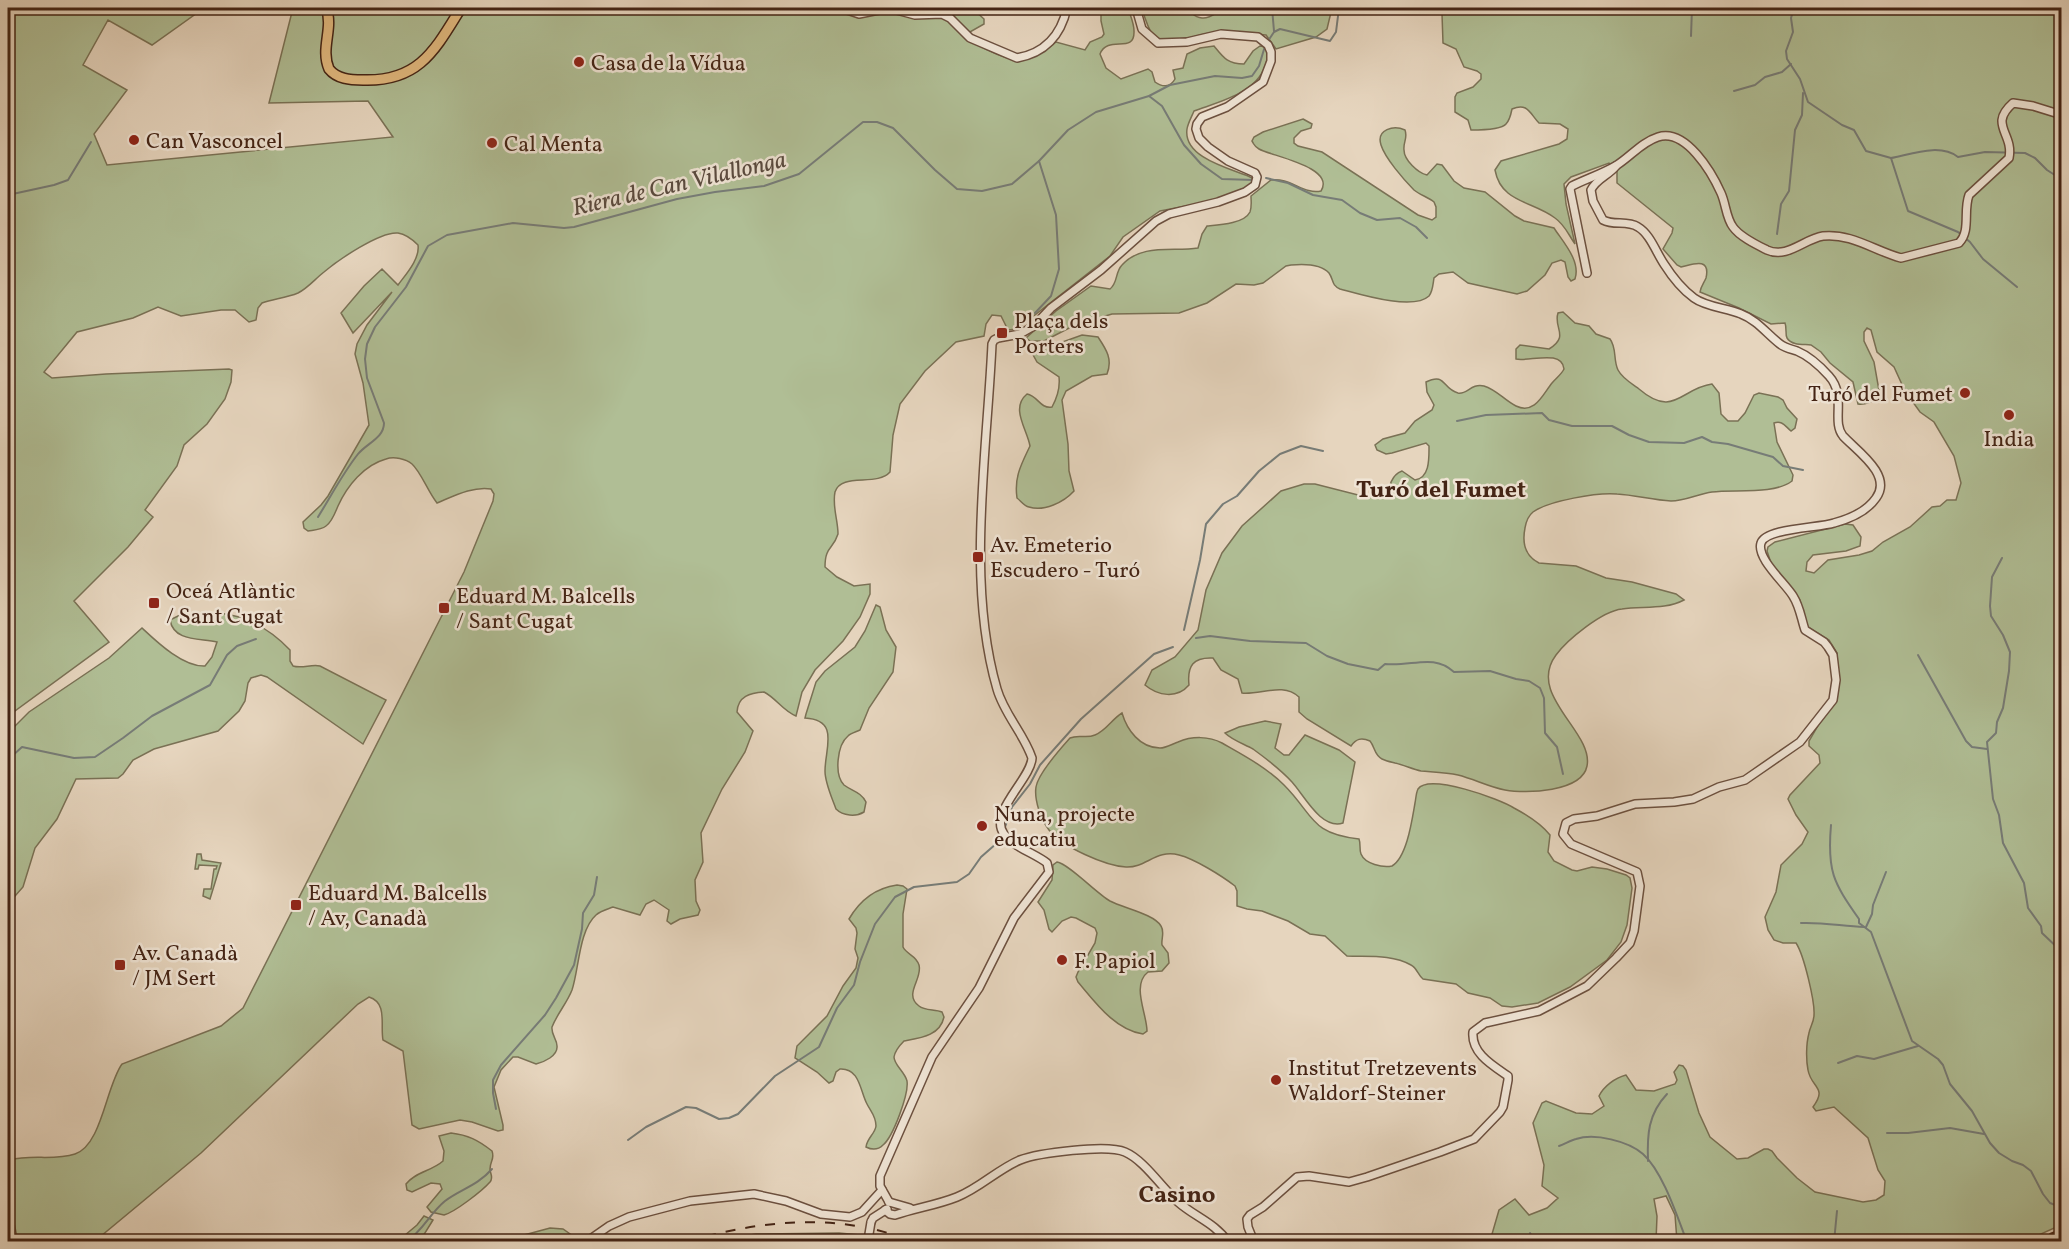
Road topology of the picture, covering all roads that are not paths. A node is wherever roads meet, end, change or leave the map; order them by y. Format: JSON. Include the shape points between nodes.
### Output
{"nodes":[{"id":1,"x":326,"y":8,"type":"edge"},
{"id":2,"x":461,"y":8,"type":"edge"},
{"id":3,"x":841,"y":8,"type":"edge"},
{"id":4,"x":1067,"y":8,"type":"edge"},
{"id":5,"x":1136,"y":8,"type":"edge"},
{"id":6,"x":2061,"y":115,"type":"edge"},
{"id":7,"x":1616,"y":166,"type":"junction"},
{"id":8,"x":1587,"y":273,"type":"dead end"},
{"id":9,"x":881,"y":1187,"type":"junction"},
{"id":10,"x":889,"y":1202,"type":"junction"},
{"id":11,"x":912,"y":1209,"type":"junction"},
{"id":12,"x":885,"y":1210,"type":"junction"},
{"id":13,"x":868,"y":1241,"type":"edge"},
{"id":14,"x":586,"y":1242,"type":"edge"},
{"id":15,"x":1228,"y":1242,"type":"edge"},
{"id":16,"x":1254,"y":1242,"type":"edge"}],
"edges":[{"from":1,"to":2,"type":"main road","via":[[328,69],[341,78],[364,81],[391,77],[423,63]]},
{"from":3,"to":4,"type":"street","via":[[859,14],[889,9],[915,15],[945,15],[970,38],[1017,58],[1052,40],[1062,26]]},
{"from":5,"to":9,"type":"street","via":[[1142,29],[1158,43],[1187,42],[1216,34],[1258,37],[1270,48],[1270,65],[1260,86],[1227,107],[1207,114],[1197,124],[1197,133],[1208,147],[1255,173],[1257,180],[1253,187],[1207,206],[1169,214],[1156,221],[1034,326],[1020,334],[998,338],[992,344],[981,529],[986,629],[997,691],[1032,758],[1029,770],[1005,808],[1003,832],[1044,861],[1049,872],[1014,918],[979,988],[932,1057],[882,1172]]},
{"from":6,"to":7,"type":"street","via":[[2013,103],[2005,110],[2001,125],[2010,144],[2009,158],[1969,195],[1963,239],[1901,258],[1868,244],[1834,236],[1815,238],[1785,252],[1769,251],[1732,226],[1710,172],[1691,148],[1676,137],[1655,138]]},
{"from":7,"to":8,"type":"street","via":[[1570,189]]},
{"from":7,"to":16,"type":"street","via":[[1591,190],[1603,220],[1640,228],[1665,266],[1693,297],[1745,315],[1779,343],[1809,357],[1820,367],[1835,383],[1841,433],[1878,475],[1881,488],[1872,503],[1853,516],[1832,524],[1774,533],[1761,544],[1763,557],[1793,596],[1805,630],[1824,642],[1833,656],[1833,700],[1805,737],[1745,780],[1693,799],[1635,804],[1566,823],[1563,834],[1571,844],[1637,872],[1640,886],[1630,943],[1587,986],[1539,1011],[1485,1023],[1473,1032],[1477,1051],[1508,1076],[1503,1107],[1474,1138],[1349,1182],[1297,1177],[1247,1219]]},
{"from":9,"to":10,"type":"street"},
{"from":9,"to":14,"type":"street","via":[[862,1212],[850,1217],[820,1214],[754,1194],[690,1201],[629,1217]]},
{"from":10,"to":11,"type":"street"},
{"from":10,"to":12,"type":"street"},
{"from":11,"to":12,"type":"street","via":[[893,1215]]},
{"from":11,"to":15,"type":"street","via":[[969,1192],[1026,1158],[1114,1149],[1135,1158],[1177,1201],[1215,1226]]},
{"from":12,"to":13,"type":"street","bridge":true,"via":[[871,1222]]}]}
